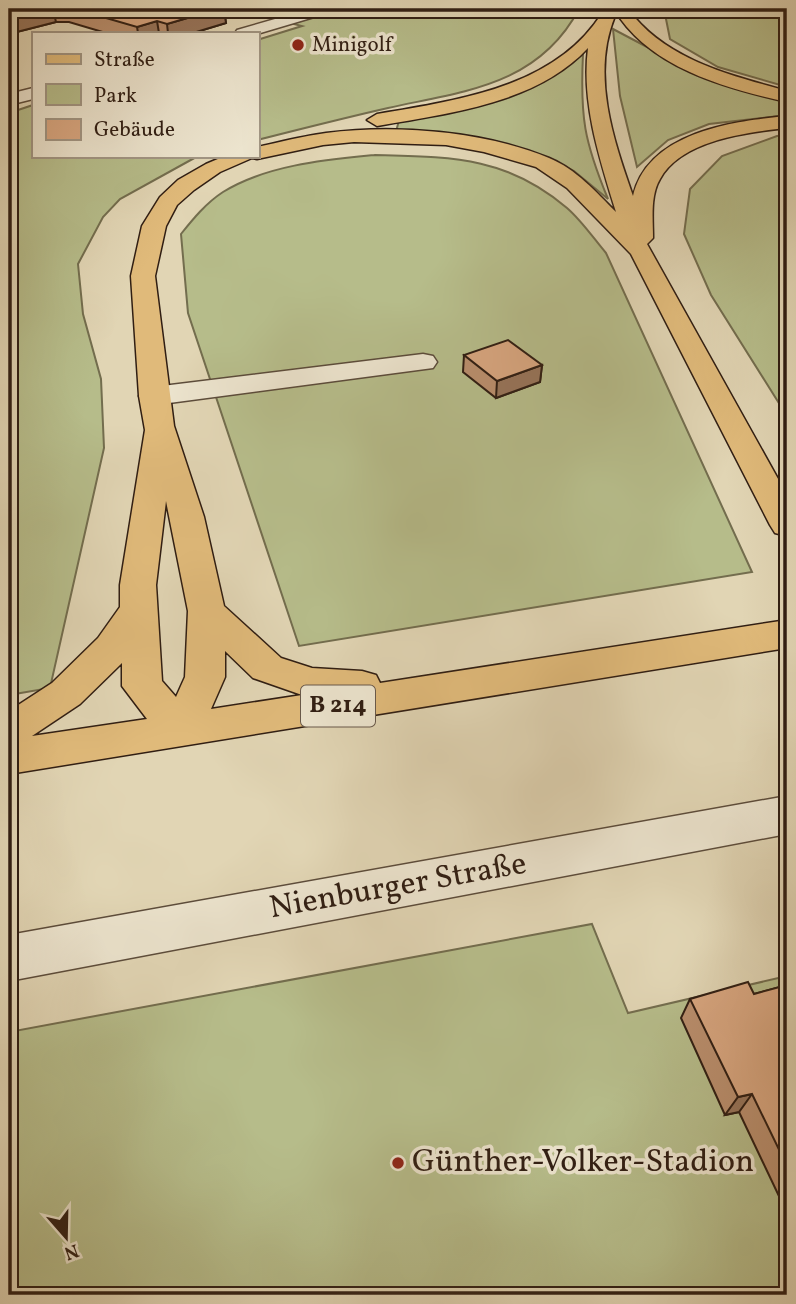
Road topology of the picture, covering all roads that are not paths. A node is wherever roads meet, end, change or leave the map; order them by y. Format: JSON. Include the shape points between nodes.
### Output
{"nodes":[{"id":1,"x":326,"y":9,"type":"edge"},
{"id":2,"x":621,"y":9,"type":"edge"},
{"id":3,"x":608,"y":15,"type":"edge"},
{"id":4,"x":242,"y":26,"type":"edge"},
{"id":5,"x":32,"y":93,"type":"edge"},
{"id":6,"x":787,"y":97,"type":"edge"},
{"id":7,"x":9,"y":100,"type":"edge"},
{"id":8,"x":787,"y":122,"type":"edge"},
{"id":9,"x":259,"y":151,"type":"edge"},
{"id":10,"x":259,"y":153,"type":"edge"},
{"id":11,"x":242,"y":158,"type":"edge"},
{"id":12,"x":640,"y":251,"type":"junction"},
{"id":13,"x":423,"y":362,"type":"dead end"},
{"id":14,"x":156,"y":411,"type":"junction"},
{"id":15,"x":787,"y":525,"type":"edge"},
{"id":16,"x":138,"y":609,"type":"junction"},
{"id":17,"x":207,"y":611,"type":"junction"},
{"id":18,"x":787,"y":634,"type":"edge"},
{"id":19,"x":495,"y":681,"type":"junction"},
{"id":20,"x":9,"y":730,"type":"edge"},
{"id":21,"x":181,"y":730,"type":"junction"},
{"id":22,"x":9,"y":758,"type":"edge"},
{"id":23,"x":787,"y":816,"type":"edge"},
{"id":24,"x":9,"y":958,"type":"edge"}],
"edges":[{"from":1,"to":4,"type":"street","via":[[266,27]]},
{"from":2,"to":6,"type":"main road","via":[[630,26],[666,52],[732,81]]},
{"from":3,"to":9,"type":"main road","via":[[555,69],[511,89]]},
{"from":3,"to":12,"type":"main road","via":[[596,52],[596,97],[610,160]]},
{"from":5,"to":7,"type":"street"},
{"from":8,"to":12,"type":"main road","via":[[727,132],[689,145],[668,159],[650,177],[642,203]]},
{"from":10,"to":12,"type":"main road","via":[[323,139],[388,135],[487,146],[542,163],[575,183]]},
{"from":11,"to":14,"type":"main road","via":[[186,185],[168,202],[154,226],[143,276]]},
{"from":12,"to":15,"type":"main road"},
{"from":13,"to":14,"type":"street"},
{"from":14,"to":16,"type":"main road"},
{"from":14,"to":17,"type":"main road","via":[[187,517]]},
{"from":16,"to":20,"type":"main road","via":[[124,634],[84,680]]},
{"from":16,"to":21,"type":"main road","via":[[142,686]]},
{"from":17,"to":19,"type":"main road","via":[[267,668],[311,683],[341,687]]},
{"from":17,"to":21,"type":"main road","via":[[205,677]]},
{"from":18,"to":19,"type":"main road","number":"B 214"},
{"from":19,"to":21,"type":"main road","number":"B 214"},
{"from":21,"to":22,"type":"main road","number":"B 214"},
{"from":23,"to":24,"type":"street","name":"Nienburger Straße"}]}
